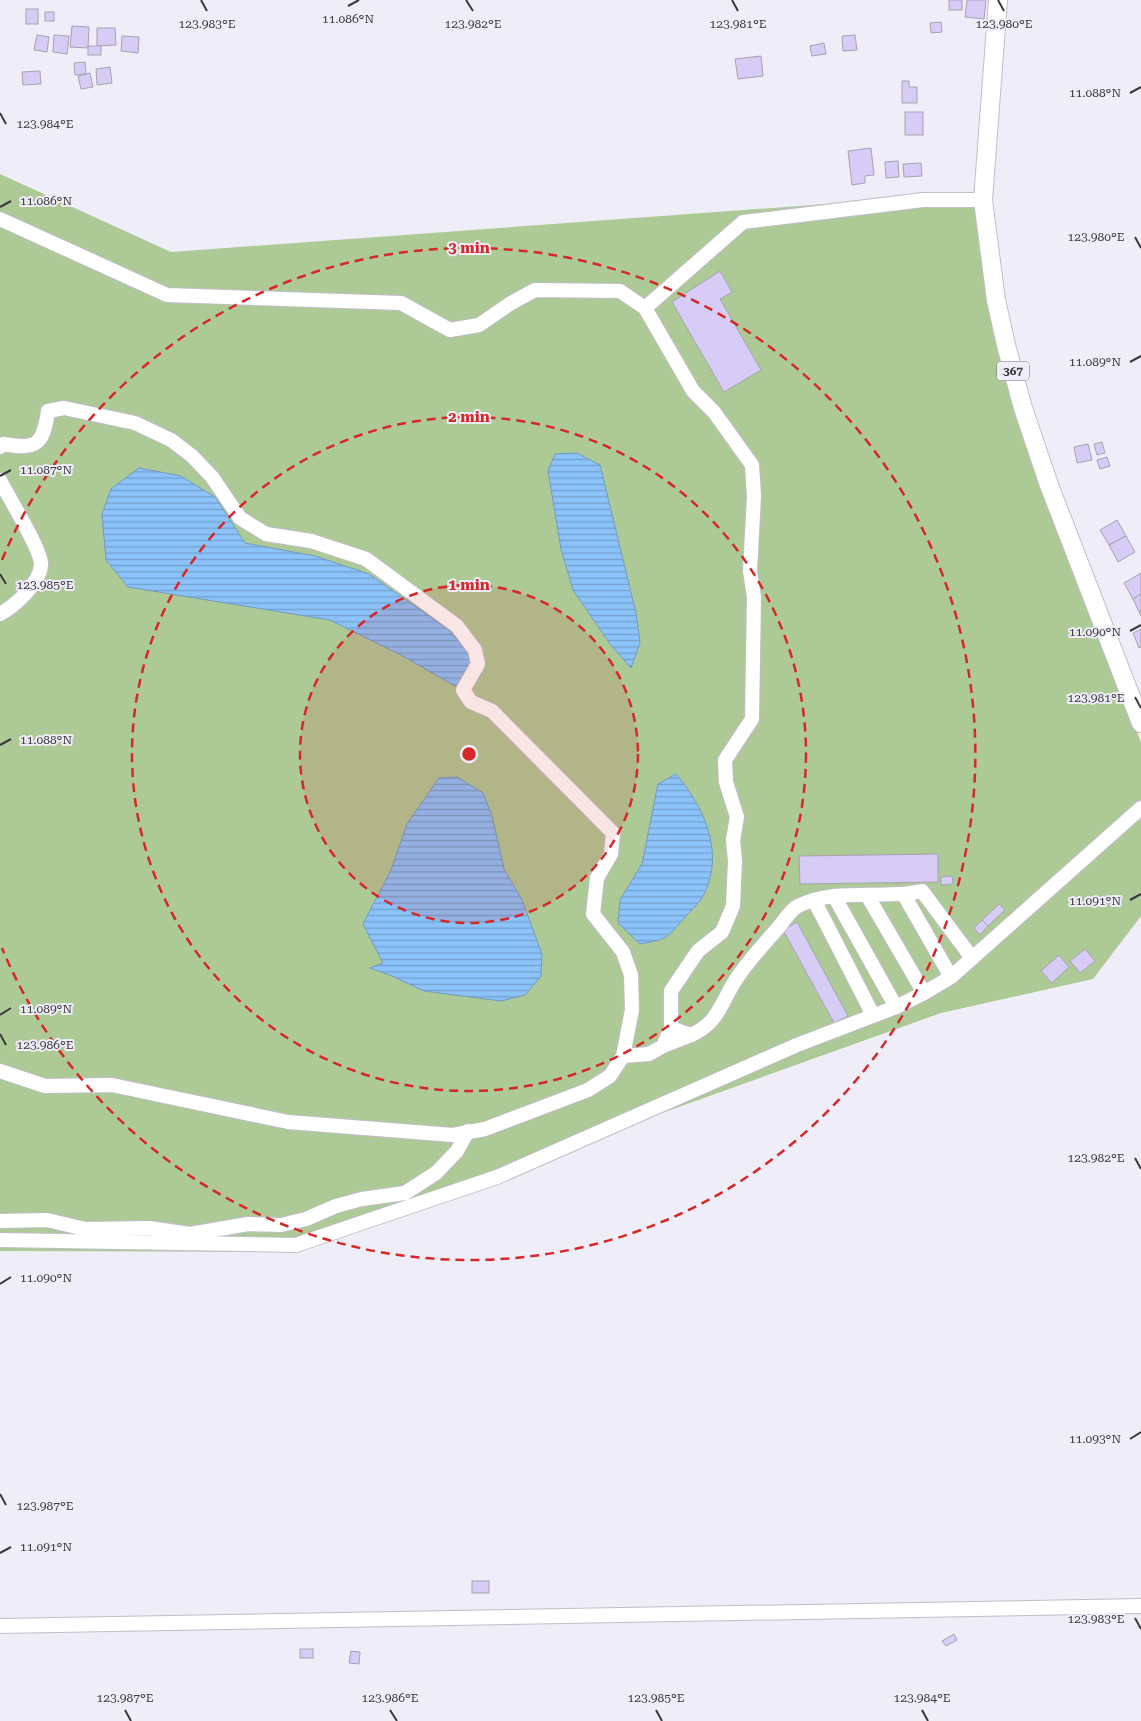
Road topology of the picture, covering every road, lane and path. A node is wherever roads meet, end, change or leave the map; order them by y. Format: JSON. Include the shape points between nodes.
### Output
{"nodes":[{"id":1,"x":998,"y":0,"type":"edge"},
{"id":2,"x":982,"y":200,"type":"junction"},
{"id":3,"x":0,"y":219,"type":"edge"},
{"id":4,"x":646,"y":308,"type":"junction"},
{"id":5,"x":0,"y":447,"type":"edge"},
{"id":6,"x":0,"y":480,"type":"edge"},
{"id":7,"x":0,"y":614,"type":"edge"},
{"id":8,"x":1141,"y":723,"type":"edge"},
{"id":9,"x":1141,"y":808,"type":"edge"},
{"id":10,"x":868,"y":895,"type":"junction"},
{"id":11,"x":904,"y":895,"type":"junction"},
{"id":12,"x":834,"y":896,"type":"junction"},
{"id":13,"x":814,"y":900,"type":"junction"},
{"id":14,"x":972,"y":958,"type":"junction"},
{"id":15,"x":951,"y":977,"type":"junction"},
{"id":16,"x":924,"y":993,"type":"junction"},
{"id":17,"x":896,"y":1007,"type":"junction"},
{"id":18,"x":873,"y":1015,"type":"junction"},
{"id":19,"x":671,"y":1028,"type":"junction"},
{"id":20,"x":690,"y":1035,"type":"junction"},
{"id":21,"x":663,"y":1046,"type":"junction"},
{"id":22,"x":623,"y":1056,"type":"junction"},
{"id":23,"x":0,"y":1072,"type":"edge"},
{"id":24,"x":468,"y":1132,"type":"junction"},
{"id":25,"x":0,"y":1222,"type":"edge"},
{"id":26,"x":0,"y":1240,"type":"edge"},
{"id":27,"x":1141,"y":1606,"type":"edge"},
{"id":28,"x":0,"y":1626,"type":"edge"}],
"edges":[{"from":1,"to":2,"type":"main road","number":"367"},
{"from":2,"to":4,"type":"street","via":[[923,200],[743,222]]},
{"from":2,"to":8,"type":"main road","number":"367","via":[[996,300],[1023,408],[1049,485]]},
{"from":3,"to":4,"type":"street","via":[[167,295],[401,303],[450,330],[479,325],[535,290],[620,291]]},
{"from":4,"to":19,"type":"street","via":[[693,391],[714,412],[752,465],[754,488],[750,571],[754,597],[752,719],[725,760],[726,782],[737,817],[732,840],[735,862],[733,906],[722,932],[698,951],[671,990]]},
{"from":5,"to":22,"type":"street","via":[[3,444],[25,448],[35,445],[44,434],[48,411],[64,408],[135,423],[171,440],[192,456],[212,477],[240,518],[266,534],[312,541],[366,559],[457,626],[475,650],[478,664],[463,690],[471,702],[492,711],[613,833],[611,854],[597,878],[593,914],[624,952],[630,975],[632,1010]]},
{"from":6,"to":7,"type":"street","via":[[36,548],[41,564],[33,584],[14,607]]},
{"from":9,"to":14,"type":"street"},
{"from":10,"to":11,"type":"street"},
{"from":10,"to":12,"type":"street"},
{"from":10,"to":16,"type":"street"},
{"from":11,"to":14,"type":"street","via":[[922,891]]},
{"from":11,"to":15,"type":"street"},
{"from":12,"to":13,"type":"street"},
{"from":12,"to":17,"type":"street"},
{"from":13,"to":18,"type":"street"},
{"from":13,"to":20,"type":"street","via":[[796,906],[735,981],[715,1017],[704,1029]]},
{"from":14,"to":15,"type":"street"},
{"from":15,"to":16,"type":"street"},
{"from":16,"to":17,"type":"street"},
{"from":17,"to":18,"type":"street"},
{"from":18,"to":26,"type":"street","via":[[797,1045],[497,1177],[296,1245]]},
{"from":19,"to":20,"type":"street"},
{"from":19,"to":21,"type":"street"},
{"from":20,"to":21,"type":"street"},
{"from":21,"to":22,"type":"street","via":[[649,1054]]},
{"from":22,"to":24,"type":"street","via":[[610,1076],[588,1090]]},
{"from":23,"to":24,"type":"street","via":[[45,1086],[112,1085],[288,1122],[453,1135]]},
{"from":24,"to":25,"type":"street","via":[[457,1151],[436,1173],[404,1193],[362,1198],[281,1225],[248,1224],[190,1234],[149,1228],[85,1229],[48,1220]]},
{"from":27,"to":28,"type":"street"}]}
